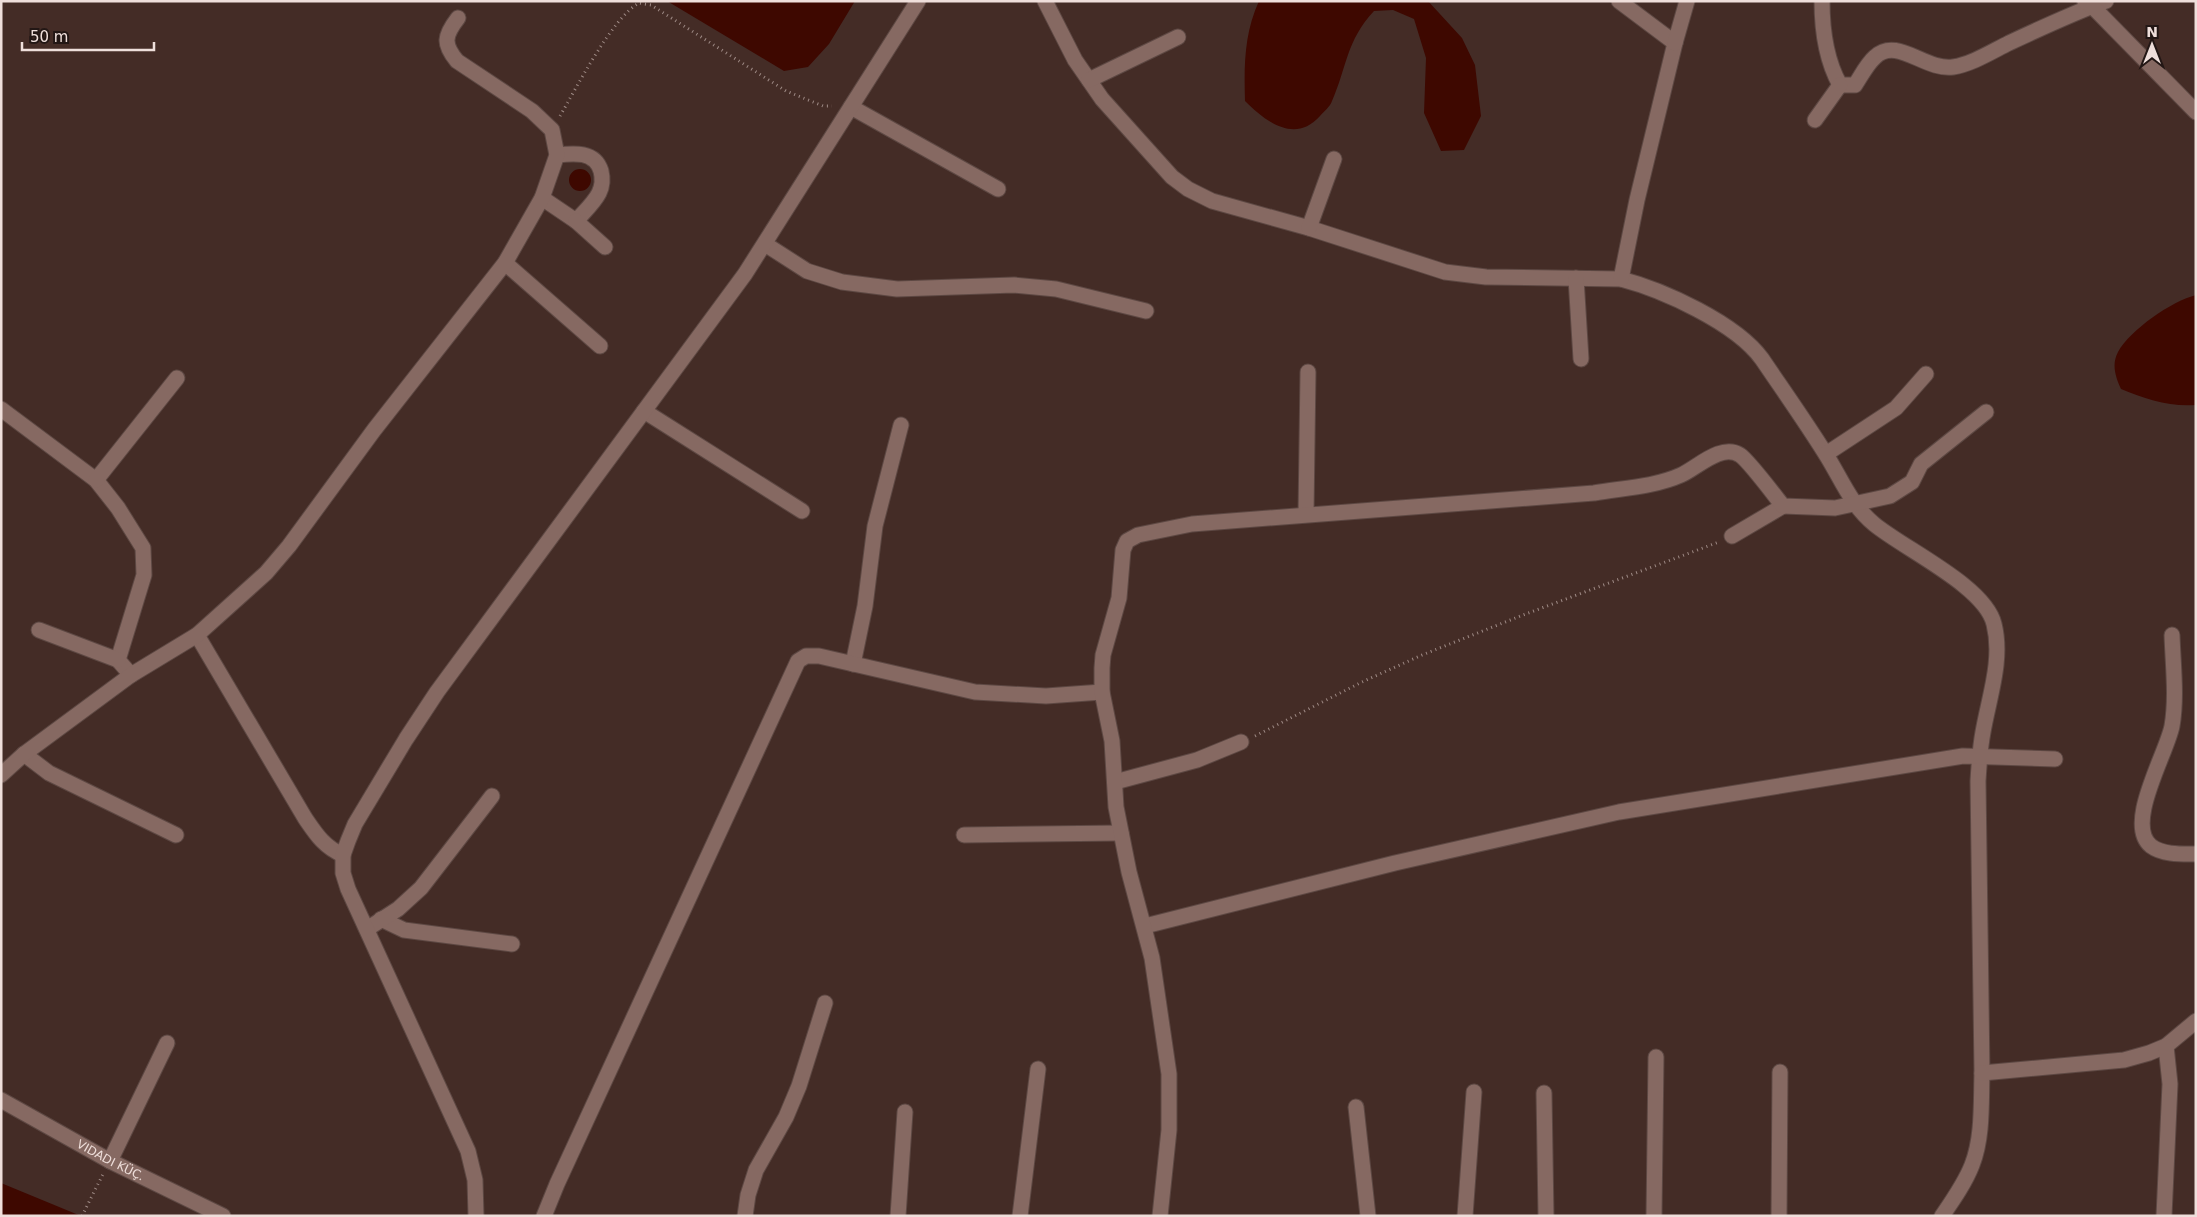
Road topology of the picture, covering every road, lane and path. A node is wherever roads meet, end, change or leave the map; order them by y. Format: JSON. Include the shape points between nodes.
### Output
{"nodes":[{"id":1,"x":918,"y":1,"type":"edge"},
{"id":2,"x":1045,"y":1,"type":"edge"},
{"id":3,"x":1618,"y":1,"type":"edge"},
{"id":4,"x":1687,"y":1,"type":"edge"},
{"id":5,"x":1822,"y":1,"type":"edge"},
{"id":6,"x":2094,"y":3,"type":"edge"},
{"id":7,"x":458,"y":18,"type":"dead end"},
{"id":8,"x":1178,"y":37,"type":"dead end"},
{"id":9,"x":1675,"y":43,"type":"junction"},
{"id":10,"x":1089,"y":80,"type":"junction"},
{"id":11,"x":1840,"y":85,"type":"junction"},
{"id":12,"x":851,"y":107,"type":"junction"},
{"id":13,"x":2196,"y":112,"type":"edge"},
{"id":14,"x":1815,"y":120,"type":"dead end"},
{"id":15,"x":552,"y":130,"type":"junction"},
{"id":16,"x":557,"y":155,"type":"junction"},
{"id":17,"x":1334,"y":159,"type":"dead end"},
{"id":18,"x":998,"y":189,"type":"dead end"},
{"id":19,"x":542,"y":198,"type":"junction"},
{"id":20,"x":576,"y":221,"type":"junction"},
{"id":21,"x":1309,"y":228,"type":"junction"},
{"id":22,"x":765,"y":244,"type":"junction"},
{"id":23,"x":606,"y":247,"type":"dead end"},
{"id":24,"x":504,"y":264,"type":"junction"},
{"id":25,"x":1576,"y":278,"type":"junction"},
{"id":26,"x":1621,"y":279,"type":"junction"},
{"id":27,"x":1146,"y":311,"type":"dead end"},
{"id":28,"x":600,"y":346,"type":"dead end"},
{"id":29,"x":1581,"y":359,"type":"dead end"},
{"id":30,"x":1308,"y":372,"type":"dead end"},
{"id":31,"x":1926,"y":374,"type":"dead end"},
{"id":32,"x":177,"y":378,"type":"dead end"},
{"id":33,"x":1,"y":409,"type":"edge"},
{"id":34,"x":644,"y":411,"type":"junction"},
{"id":35,"x":1986,"y":412,"type":"dead end"},
{"id":36,"x":901,"y":424,"type":"dead end"},
{"id":37,"x":1826,"y":454,"type":"junction"},
{"id":38,"x":96,"y":480,"type":"junction"},
{"id":39,"x":1855,"y":505,"type":"junction"},
{"id":40,"x":1783,"y":506,"type":"junction"},
{"id":41,"x":802,"y":511,"type":"dead end"},
{"id":42,"x":1306,"y":514,"type":"junction"},
{"id":43,"x":1732,"y":536,"type":"joint"},
{"id":44,"x":39,"y":630,"type":"dead end"},
{"id":45,"x":197,"y":635,"type":"junction"},
{"id":46,"x":2172,"y":635,"type":"dead end"},
{"id":47,"x":118,"y":660,"type":"junction"},
{"id":48,"x":853,"y":664,"type":"junction"},
{"id":49,"x":131,"y":676,"type":"junction"},
{"id":50,"x":1102,"y":692,"type":"junction"},
{"id":51,"x":1241,"y":742,"type":"joint"},
{"id":52,"x":24,"y":754,"type":"junction"},
{"id":53,"x":1980,"y":755,"type":"junction"},
{"id":54,"x":2055,"y":758,"type":"dead end"},
{"id":55,"x":1,"y":775,"type":"edge"},
{"id":56,"x":1115,"y":782,"type":"junction"},
{"id":57,"x":492,"y":796,"type":"dead end"},
{"id":58,"x":1121,"y":833,"type":"junction"},
{"id":59,"x":964,"y":834,"type":"dead end"},
{"id":60,"x":176,"y":835,"type":"dead end"},
{"id":61,"x":2196,"y":854,"type":"edge"},
{"id":62,"x":343,"y":855,"type":"junction"},
{"id":63,"x":381,"y":919,"type":"junction"},
{"id":64,"x":1145,"y":926,"type":"junction"},
{"id":65,"x":367,"y":929,"type":"junction"},
{"id":66,"x":512,"y":944,"type":"dead end"},
{"id":67,"x":826,"y":1003,"type":"dead end"},
{"id":68,"x":2196,"y":1021,"type":"edge"},
{"id":69,"x":168,"y":1043,"type":"dead end"},
{"id":70,"x":2166,"y":1046,"type":"junction"},
{"id":71,"x":1656,"y":1057,"type":"dead end"},
{"id":72,"x":1038,"y":1069,"type":"dead end"},
{"id":73,"x":1780,"y":1072,"type":"dead end"},
{"id":74,"x":1982,"y":1073,"type":"junction"},
{"id":75,"x":1474,"y":1092,"type":"dead end"},
{"id":76,"x":1544,"y":1093,"type":"dead end"},
{"id":77,"x":1,"y":1100,"type":"edge"},
{"id":78,"x":1356,"y":1107,"type":"dead end"},
{"id":79,"x":905,"y":1112,"type":"dead end"},
{"id":80,"x":110,"y":1161,"type":"junction"},
{"id":81,"x":82,"y":1216,"type":"edge"},
{"id":82,"x":223,"y":1216,"type":"edge"},
{"id":83,"x":476,"y":1216,"type":"edge"},
{"id":84,"x":544,"y":1216,"type":"edge"},
{"id":85,"x":745,"y":1216,"type":"edge"},
{"id":86,"x":898,"y":1216,"type":"edge"},
{"id":87,"x":1020,"y":1216,"type":"edge"},
{"id":88,"x":1160,"y":1216,"type":"edge"},
{"id":89,"x":1368,"y":1216,"type":"edge"},
{"id":90,"x":1464,"y":1216,"type":"edge"},
{"id":91,"x":1546,"y":1216,"type":"edge"},
{"id":92,"x":1654,"y":1216,"type":"edge"},
{"id":93,"x":1779,"y":1216,"type":"edge"},
{"id":94,"x":1942,"y":1216,"type":"edge"},
{"id":95,"x":2164,"y":1216,"type":"edge"}],
"edges":[{"from":1,"to":12,"type":"street"},
{"from":2,"to":10,"type":"street"},
{"from":3,"to":9,"type":"street"},
{"from":4,"to":9,"type":"street"},
{"from":5,"to":11,"type":"street","via":[[1822,23],[1831,70]]},
{"from":6,"to":11,"type":"street","via":[[1951,67],[1934,66],[1902,51],[1887,49],[1874,57],[1855,85]]},
{"from":6,"to":13,"type":"street"},
{"from":7,"to":15,"type":"street","via":[[446,37],[448,50],[457,61],[532,111]]},
{"from":8,"to":10,"type":"street"},
{"from":9,"to":26,"type":"street"},
{"from":10,"to":21,"type":"street","via":[[1172,177],[1188,189],[1212,201]]},
{"from":11,"to":14,"type":"street"},
{"from":12,"to":15,"type":"path","via":[[822,106],[786,91],[651,5],[639,2],[631,7],[601,46]]},
{"from":12,"to":18,"type":"street"},
{"from":12,"to":22,"type":"street"},
{"from":15,"to":16,"type":"street"},
{"from":16,"to":19,"type":"street"},
{"from":16,"to":20,"type":"street","via":[[577,153],[591,156],[599,164],[604,180],[598,195]]},
{"from":17,"to":21,"type":"street"},
{"from":19,"to":20,"type":"street"},
{"from":19,"to":24,"type":"street"},
{"from":20,"to":23,"type":"street"},
{"from":21,"to":25,"type":"street","via":[[1445,272],[1467,276]]},
{"from":22,"to":27,"type":"street","via":[[807,271],[842,282],[897,289],[1014,285],[1056,289]]},
{"from":22,"to":34,"type":"street"},
{"from":24,"to":28,"type":"street"},
{"from":24,"to":45,"type":"street","via":[[374,430],[289,546],[266,573]]},
{"from":25,"to":26,"type":"street"},
{"from":25,"to":29,"type":"street"},
{"from":26,"to":37,"type":"street","via":[[1676,299],[1738,334],[1762,358]]},
{"from":30,"to":42,"type":"street"},
{"from":31,"to":37,"type":"street","via":[[1896,408]]},
{"from":32,"to":38,"type":"street"},
{"from":33,"to":38,"type":"street"},
{"from":34,"to":41,"type":"street"},
{"from":34,"to":62,"type":"street","via":[[437,692],[354,824]]},
{"from":35,"to":39,"type":"street","via":[[1922,464],[1912,482],[1903,489],[1890,496]]},
{"from":36,"to":48,"type":"street","via":[[874,526],[866,606]]},
{"from":37,"to":39,"type":"street"},
{"from":38,"to":47,"type":"street","via":[[143,548],[144,575]]},
{"from":39,"to":40,"type":"street","via":[[1835,508]]},
{"from":39,"to":53,"type":"street","via":[[1888,535],[1974,594],[1994,622],[1998,655]]},
{"from":40,"to":42,"type":"street","via":[[1740,455],[1728,452],[1658,483],[1612,490]]},
{"from":40,"to":43,"type":"street"},
{"from":42,"to":50,"type":"street","via":[[1184,525],[1127,541],[1123,550],[1119,598],[1103,655]]},
{"from":43,"to":51,"type":"path","via":[[1422,655]]},
{"from":44,"to":47,"type":"street"},
{"from":45,"to":49,"type":"street"},
{"from":45,"to":62,"type":"street","via":[[305,818],[330,850]]},
{"from":46,"to":61,"type":"street","via":[[2172,727],[2148,792],[2142,821],[2144,836],[2152,846],[2172,854]]},
{"from":47,"to":49,"type":"street"},
{"from":48,"to":50,"type":"street","via":[[975,692],[1036,696]]},
{"from":48,"to":84,"type":"street","via":[[819,656],[806,656],[798,661]]},
{"from":49,"to":52,"type":"street"},
{"from":50,"to":56,"type":"street","via":[[1112,741]]},
{"from":51,"to":56,"type":"street","via":[[1197,760]]},
{"from":52,"to":55,"type":"street"},
{"from":52,"to":60,"type":"street","via":[[49,773]]},
{"from":53,"to":54,"type":"street"},
{"from":53,"to":64,"type":"street","via":[[1940,758],[1619,812],[1395,863]]},
{"from":53,"to":74,"type":"street"},
{"from":56,"to":58,"type":"street"},
{"from":57,"to":63,"type":"street","via":[[421,888],[398,909]]},
{"from":58,"to":59,"type":"street"},
{"from":58,"to":64,"type":"street"},
{"from":62,"to":65,"type":"street","via":[[343,873]]},
{"from":63,"to":65,"type":"street"},
{"from":63,"to":66,"type":"street","via":[[404,930]]},
{"from":64,"to":88,"type":"street","via":[[1169,1074],[1169,1130]]},
{"from":65,"to":83,"type":"street","via":[[468,1151],[475,1180]]},
{"from":67,"to":85,"type":"street","via":[[799,1086],[786,1117],[756,1170]]},
{"from":68,"to":70,"type":"street"},
{"from":69,"to":80,"type":"street"},
{"from":70,"to":74,"type":"street","via":[[2124,1060]]},
{"from":70,"to":95,"type":"street","via":[[2170,1084]]},
{"from":71,"to":92,"type":"street"},
{"from":72,"to":87,"type":"street"},
{"from":73,"to":93,"type":"street"},
{"from":74,"to":94,"type":"street","via":[[1980,1117],[1972,1165]]},
{"from":75,"to":90,"type":"street"},
{"from":76,"to":91,"type":"street"},
{"from":77,"to":80,"type":"street","name":"VIDADI KÜÇ."},
{"from":78,"to":89,"type":"street"},
{"from":79,"to":86,"type":"street"},
{"from":80,"to":81,"type":"path"},
{"from":80,"to":82,"type":"street","name":"VIDADI KÜÇ."}]}
